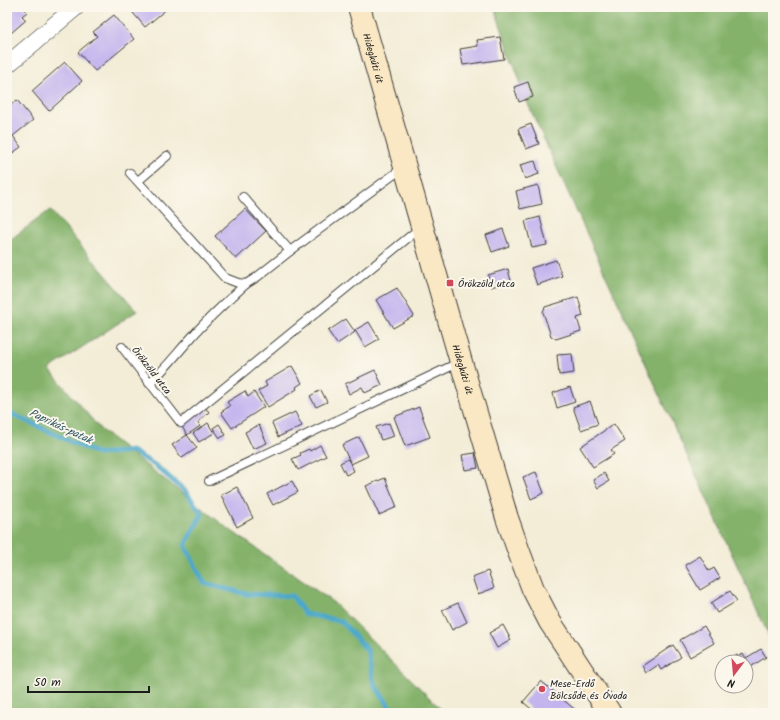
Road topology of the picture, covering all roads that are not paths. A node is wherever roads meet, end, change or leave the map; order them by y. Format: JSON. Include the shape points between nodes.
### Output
{"nodes":[{"id":1,"x":76,"y":7,"type":"edge"},
{"id":2,"x":359,"y":7,"type":"edge"},
{"id":3,"x":7,"y":65,"type":"edge"},
{"id":4,"x":167,"y":156,"type":"dead end"},
{"id":5,"x":405,"y":166,"type":"junction"},
{"id":6,"x":130,"y":173,"type":"dead end"},
{"id":7,"x":138,"y":181,"type":"junction"},
{"id":8,"x":243,"y":197,"type":"dead end"},
{"id":9,"x":422,"y":226,"type":"junction"},
{"id":10,"x":290,"y":251,"type":"junction"},
{"id":11,"x":246,"y":284,"type":"junction"},
{"id":12,"x":122,"y":347,"type":"dead end"},
{"id":13,"x":461,"y":362,"type":"junction"},
{"id":14,"x":149,"y":383,"type":"junction"},
{"id":15,"x":209,"y":480,"type":"dead end"},
{"id":16,"x":610,"y":713,"type":"edge"}],
"edges":[{"from":1,"to":3,"type":"street"},
{"from":2,"to":5,"type":"main road","name":"Hidegkúti út"},
{"from":4,"to":7,"type":"lane"},
{"from":5,"to":9,"type":"main road","name":"Hidegkúti út"},
{"from":5,"to":10,"type":"lane"},
{"from":6,"to":7,"type":"lane"},
{"from":7,"to":11,"type":"lane","via":[[225,278],[238,284]]},
{"from":8,"to":10,"type":"lane"},
{"from":9,"to":13,"type":"main road","name":"Hidegkúti út"},
{"from":9,"to":14,"type":"lane","name":"Örökzöld utca","via":[[181,423]]},
{"from":10,"to":11,"type":"lane"},
{"from":11,"to":14,"type":"lane","via":[[212,315]]},
{"from":12,"to":14,"type":"lane","name":"Örökzöld utca"},
{"from":13,"to":15,"type":"lane"},
{"from":13,"to":16,"type":"main road","name":"Hidegkúti út","via":[[507,518],[534,590],[550,622]]}]}
